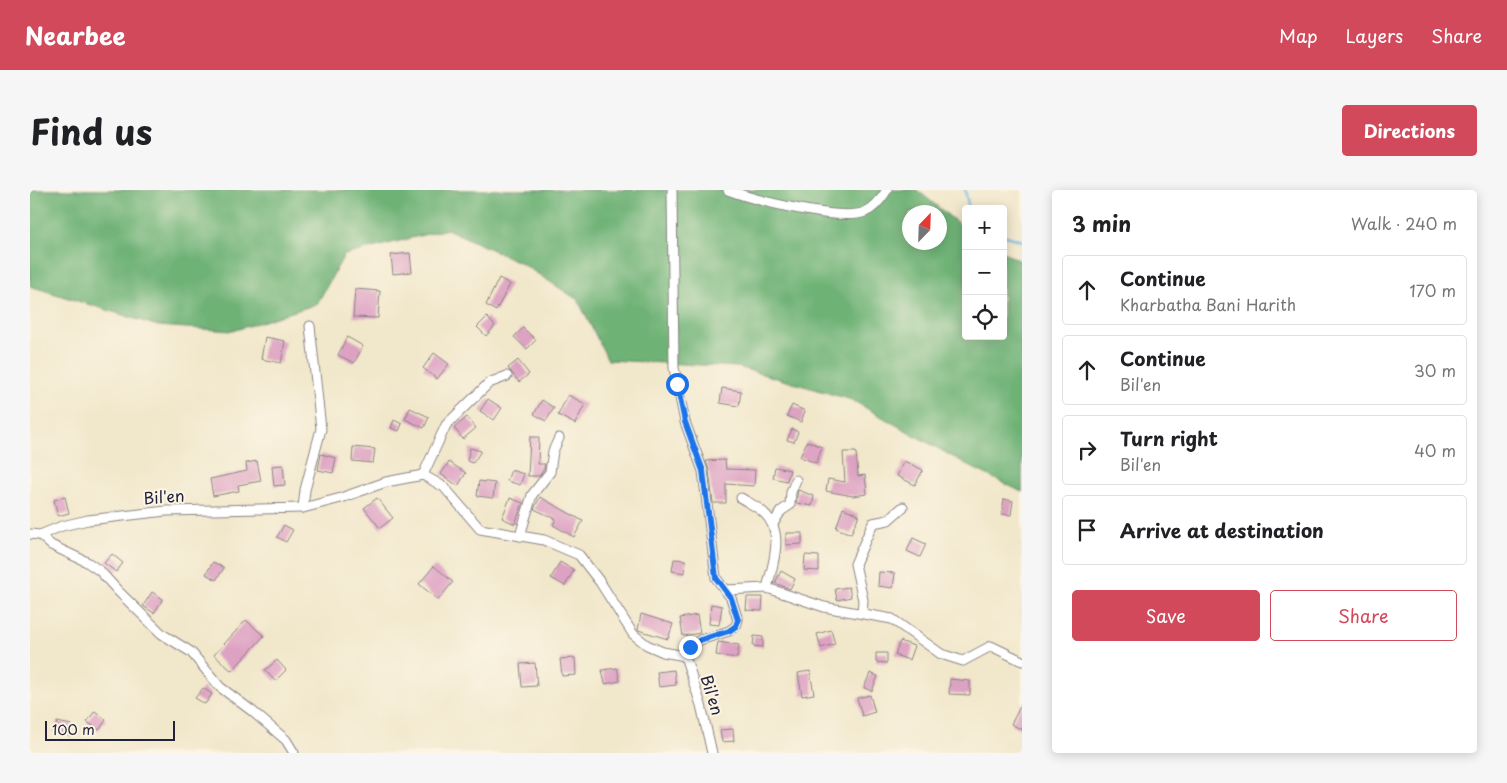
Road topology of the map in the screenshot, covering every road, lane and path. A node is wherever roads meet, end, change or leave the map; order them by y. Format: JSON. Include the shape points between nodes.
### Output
{"nodes":[{"id":1,"x":672,"y":190,"type":"edge"},
{"id":2,"x":728,"y":190,"type":"edge"},
{"id":3,"x":887,"y":190,"type":"edge"},
{"id":4,"x":310,"y":326,"type":"dead end"},
{"id":5,"x":507,"y":376,"type":"dead end"},
{"id":6,"x":559,"y":438,"type":"dead end"},
{"id":7,"x":423,"y":475,"type":"junction"},
{"id":8,"x":796,"y":480,"type":"dead end"},
{"id":9,"x":741,"y":498,"type":"dead end"},
{"id":10,"x":903,"y":507,"type":"dead end"},
{"id":11,"x":303,"y":508,"type":"junction"},
{"id":12,"x":773,"y":524,"type":"junction"},
{"id":13,"x":30,"y":534,"type":"edge"},
{"id":14,"x":40,"y":535,"type":"junction"},
{"id":15,"x":520,"y":536,"type":"junction"},
{"id":16,"x":767,"y":588,"type":"junction"},
{"id":17,"x":726,"y":590,"type":"junction"},
{"id":18,"x":862,"y":614,"type":"junction"},
{"id":19,"x":685,"y":656,"type":"junction"},
{"id":20,"x":1022,"y":661,"type":"edge"},
{"id":21,"x":294,"y":753,"type":"edge"},
{"id":22,"x":712,"y":753,"type":"edge"}],
"edges":[{"from":1,"to":17,"type":"street","via":[[674,368],[685,422],[703,471],[714,570]]},
{"from":2,"to":3,"type":"street","via":[[813,212],[855,214],[878,203]]},
{"from":4,"to":11,"type":"street","via":[[322,430]]},
{"from":5,"to":7,"type":"street","via":[[489,383],[446,426]]},
{"from":6,"to":15,"type":"street","via":[[550,472],[532,495]]},
{"from":7,"to":11,"type":"street","name":"Bil'en","via":[[386,482]]},
{"from":7,"to":15,"type":"street","via":[[444,487],[480,529]]},
{"from":8,"to":12,"type":"street","via":[[790,505],[781,511]]},
{"from":9,"to":12,"type":"street","via":[[764,513]]},
{"from":10,"to":18,"type":"street","via":[[888,520],[872,524],[855,564],[863,600]]},
{"from":11,"to":14,"type":"street","name":"Bil'en","via":[[166,511],[88,520]]},
{"from":12,"to":16,"type":"street","via":[[777,551]]},
{"from":13,"to":14,"type":"street","name":"Bil'en"},
{"from":14,"to":21,"type":"street","via":[[51,546],[100,571],[162,634],[191,652],[220,687],[286,740]]},
{"from":15,"to":19,"type":"street","via":[[544,540],[579,555],[632,634],[647,645]]},
{"from":16,"to":17,"type":"street"},
{"from":16,"to":18,"type":"street","via":[[824,607]]},
{"from":17,"to":19,"type":"street","via":[[736,612],[736,626],[700,640],[690,647]]},
{"from":18,"to":20,"type":"street","via":[[892,618],[941,654],[963,661],[991,646]]},
{"from":19,"to":22,"type":"street","name":"Bil'en"}]}
